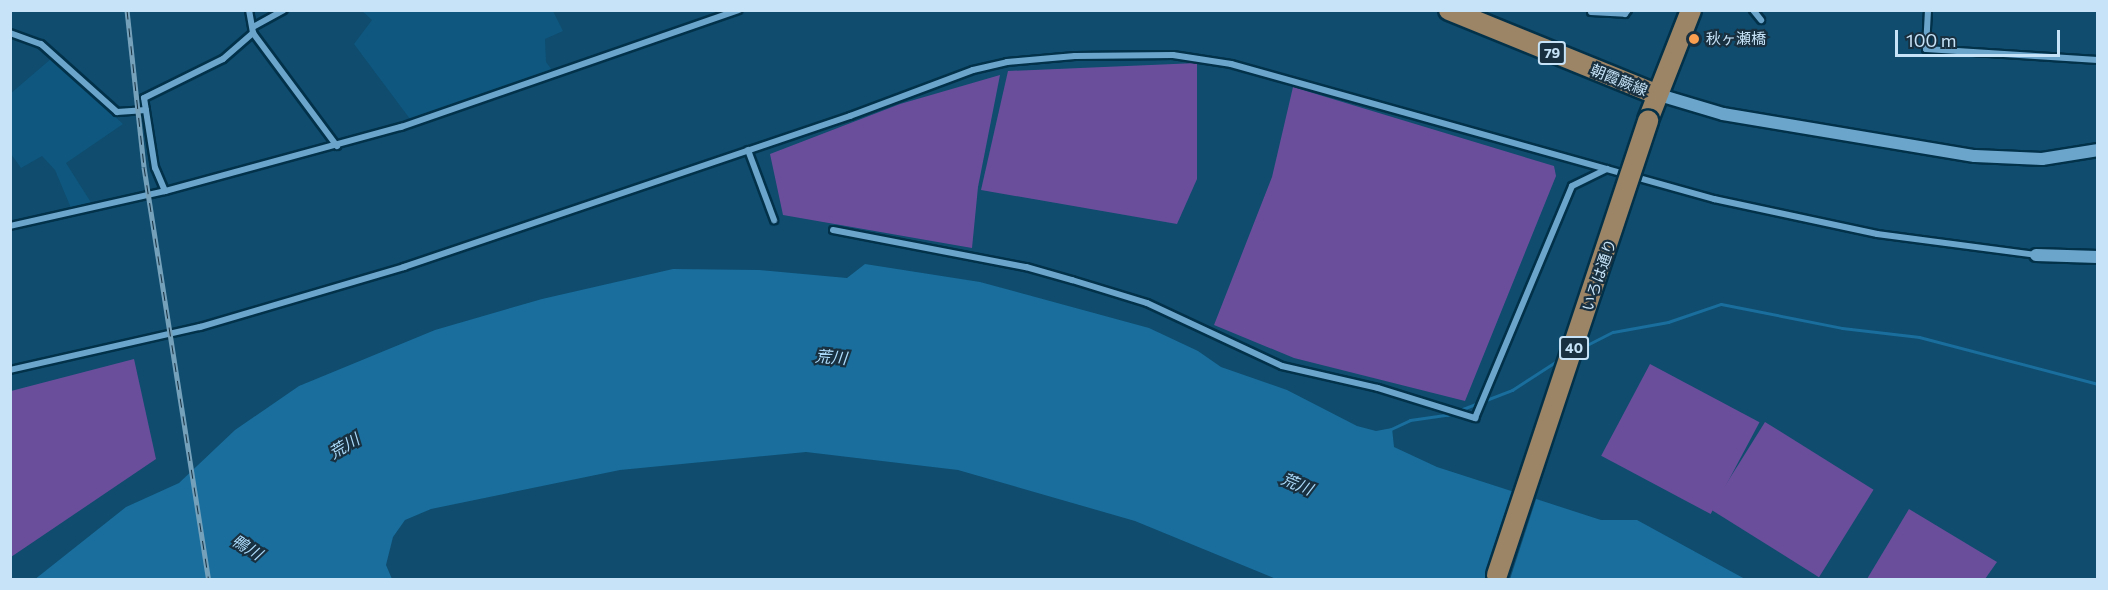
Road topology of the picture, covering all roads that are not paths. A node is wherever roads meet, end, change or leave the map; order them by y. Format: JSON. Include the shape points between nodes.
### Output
{"nodes":[{"id":1,"x":249,"y":10,"type":"edge"},
{"id":2,"x":284,"y":10,"type":"edge"},
{"id":3,"x":738,"y":10,"type":"edge"},
{"id":4,"x":1449,"y":10,"type":"edge"},
{"id":5,"x":1628,"y":10,"type":"edge"},
{"id":6,"x":1691,"y":10,"type":"edge"},
{"id":7,"x":1753,"y":10,"type":"edge"},
{"id":8,"x":1928,"y":10,"type":"edge"},
{"id":9,"x":1591,"y":12,"type":"edge"},
{"id":10,"x":1761,"y":20,"type":"dead end"},
{"id":11,"x":253,"y":30,"type":"junction"},
{"id":12,"x":10,"y":33,"type":"edge"},
{"id":13,"x":2097,"y":60,"type":"edge"},
{"id":14,"x":1656,"y":94,"type":"junction"},
{"id":15,"x":146,"y":110,"type":"junction"},
{"id":16,"x":337,"y":146,"type":"junction"},
{"id":17,"x":748,"y":150,"type":"junction"},
{"id":18,"x":2097,"y":150,"type":"edge"},
{"id":19,"x":1606,"y":169,"type":"junction"},
{"id":20,"x":165,"y":191,"type":"junction"},
{"id":21,"x":774,"y":220,"type":"dead end"},
{"id":22,"x":10,"y":226,"type":"edge"},
{"id":23,"x":833,"y":230,"type":"dead end"},
{"id":24,"x":2036,"y":255,"type":"joint"},
{"id":25,"x":2097,"y":258,"type":"edge"},
{"id":26,"x":10,"y":370,"type":"edge"},
{"id":27,"x":1496,"y":578,"type":"edge"}],
"edges":[{"from":1,"to":11,"type":"street"},
{"from":2,"to":11,"type":"street"},
{"from":3,"to":16,"type":"street","via":[[488,98]]},
{"from":4,"to":14,"type":"main road","name":"朝霞蕨線","number":"79"},
{"from":5,"to":9,"type":"street","via":[[1625,14]]},
{"from":6,"to":14,"type":"main road","name":"いろは通り","number":"40"},
{"from":7,"to":10,"type":"street"},
{"from":8,"to":13,"type":"street","via":[[1926,49]]},
{"from":11,"to":15,"type":"street","via":[[223,59],[144,98]]},
{"from":11,"to":16,"type":"street"},
{"from":12,"to":15,"type":"street","via":[[41,44],[117,112]]},
{"from":14,"to":18,"type":"street","via":[[1723,114],[1975,156],[2042,159]]},
{"from":14,"to":27,"type":"main road","name":"いろは通り","number":"40","bridge":true},
{"from":15,"to":20,"type":"street","via":[[155,168]]},
{"from":16,"to":20,"type":"street"},
{"from":17,"to":19,"type":"street","via":[[993,65],[1143,54],[1200,58],[1273,74]]},
{"from":17,"to":21,"type":"street"},
{"from":17,"to":26,"type":"street","via":[[404,267],[243,315],[102,352]]},
{"from":19,"to":23,"type":"street","via":[[1572,186],[1475,418],[1378,388],[1282,366],[1148,303],[1038,270]]},
{"from":19,"to":24,"type":"street","via":[[1825,224]]},
{"from":20,"to":22,"type":"street"},
{"from":24,"to":25,"type":"street"}]}
